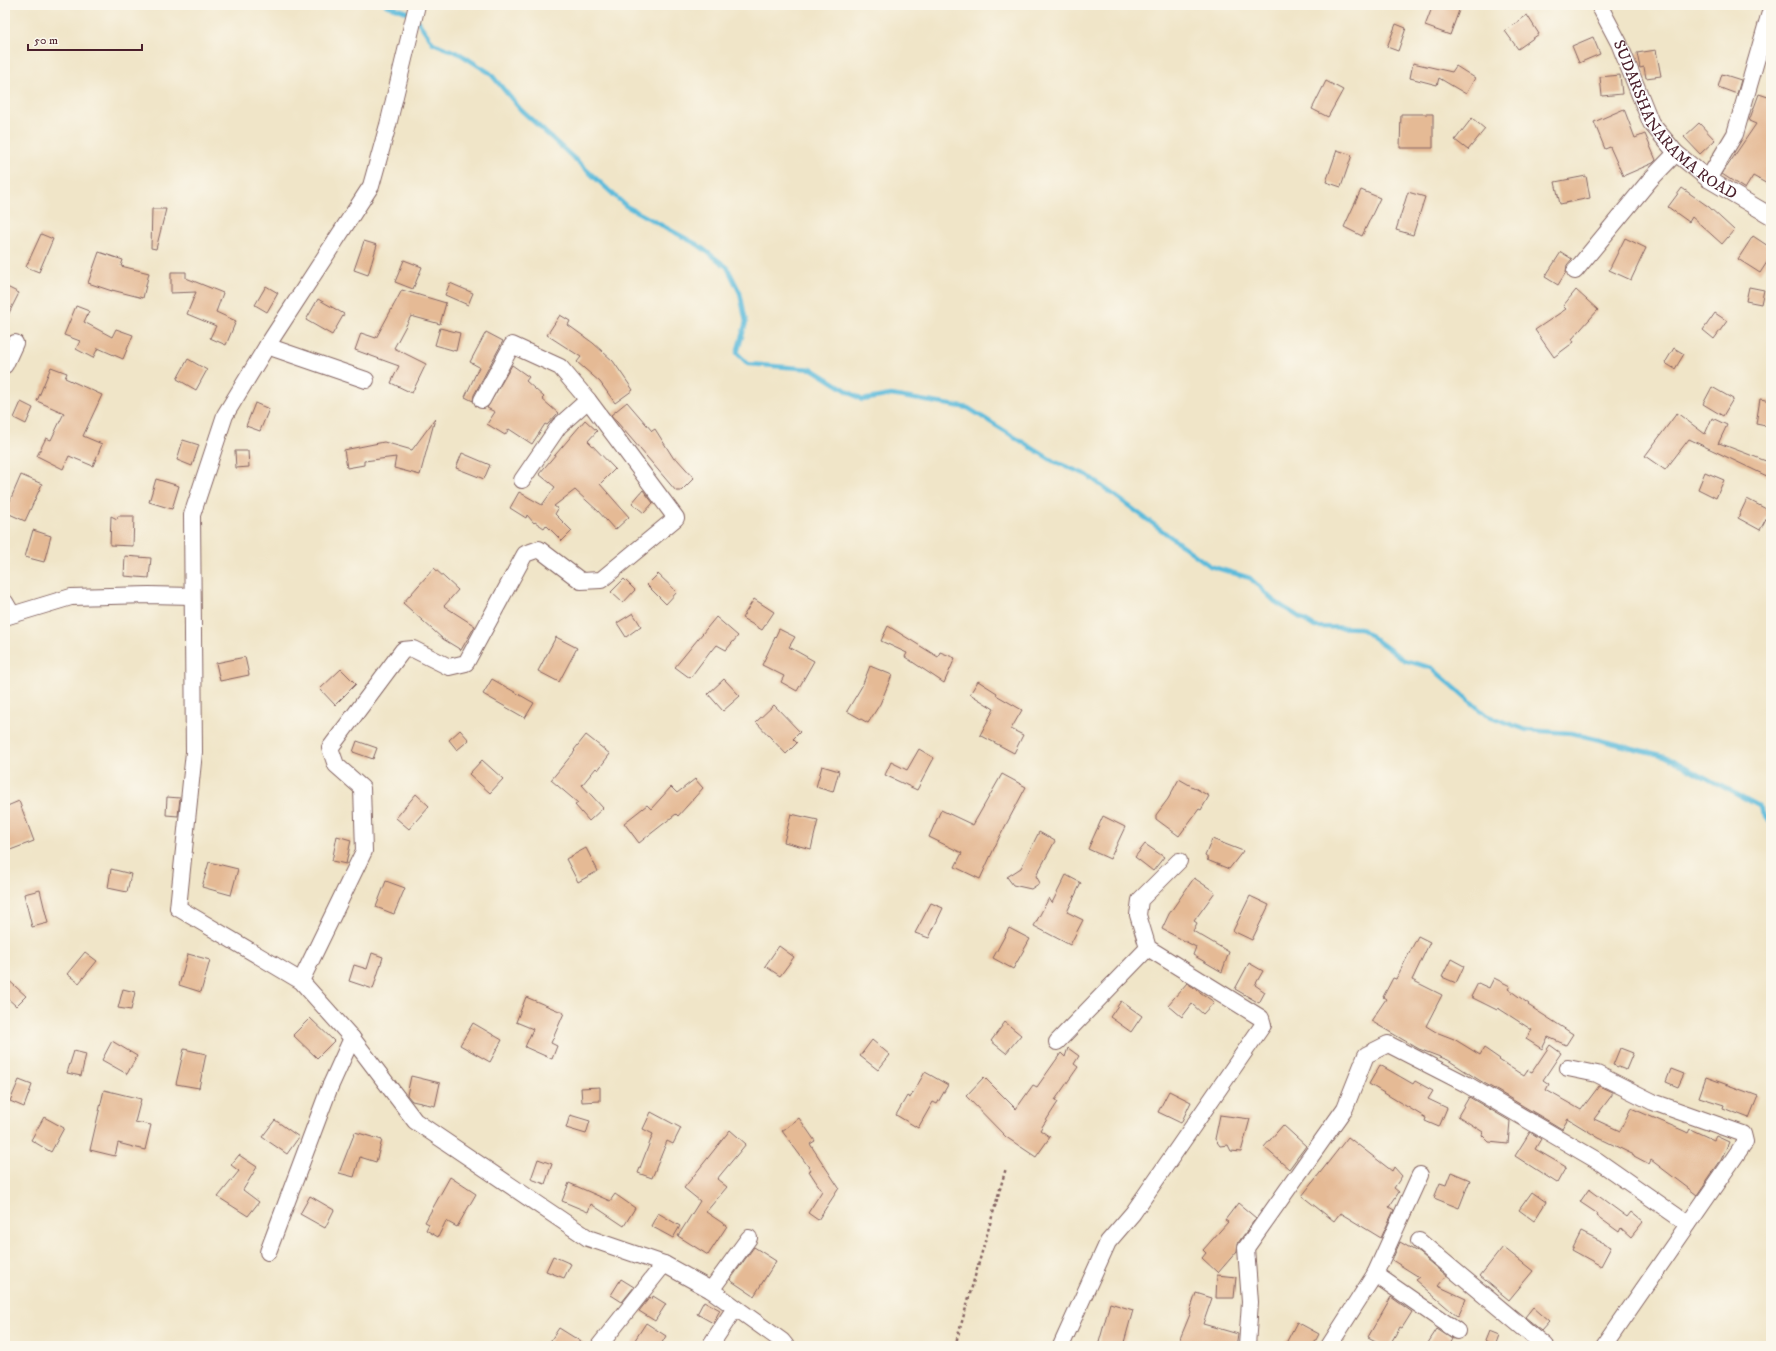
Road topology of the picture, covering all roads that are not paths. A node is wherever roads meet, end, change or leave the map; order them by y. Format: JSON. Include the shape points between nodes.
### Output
{"nodes":[{"id":1,"x":417,"y":5,"type":"edge"},
{"id":2,"x":1599,"y":5,"type":"edge"},
{"id":3,"x":1771,"y":9,"type":"edge"},
{"id":4,"x":1676,"y":153,"type":"junction"},
{"id":5,"x":1708,"y":179,"type":"junction"},
{"id":6,"x":1771,"y":216,"type":"edge"},
{"id":7,"x":1575,"y":271,"type":"dead end"},
{"id":8,"x":15,"y":343,"type":"dead end"},
{"id":9,"x":267,"y":346,"type":"junction"},
{"id":10,"x":5,"y":365,"type":"edge"},
{"id":11,"x":366,"y":380,"type":"dead end"},
{"id":12,"x":482,"y":400,"type":"dead end"},
{"id":13,"x":588,"y":400,"type":"junction"},
{"id":14,"x":522,"y":480,"type":"dead end"},
{"id":15,"x":192,"y":596,"type":"junction"},
{"id":16,"x":7,"y":611,"type":"edge"},
{"id":17,"x":1178,"y":861,"type":"dead end"},
{"id":18,"x":1148,"y":948,"type":"junction"},
{"id":19,"x":301,"y":980,"type":"junction"},
{"id":20,"x":352,"y":1038,"type":"junction"},
{"id":21,"x":1057,"y":1042,"type":"dead end"},
{"id":22,"x":1568,"y":1068,"type":"dead end"},
{"id":23,"x":1420,"y":1175,"type":"dead end"},
{"id":24,"x":1688,"y":1224,"type":"junction"},
{"id":25,"x":1396,"y":1228,"type":"junction"},
{"id":26,"x":749,"y":1238,"type":"dead end"},
{"id":27,"x":1419,"y":1241,"type":"dead end"},
{"id":28,"x":268,"y":1252,"type":"dead end"},
{"id":29,"x":1445,"y":1263,"type":"junction"},
{"id":30,"x":664,"y":1264,"type":"junction"},
{"id":31,"x":1375,"y":1274,"type":"junction"},
{"id":32,"x":711,"y":1290,"type":"junction"},
{"id":33,"x":735,"y":1308,"type":"junction"},
{"id":34,"x":1457,"y":1331,"type":"dead end"},
{"id":35,"x":601,"y":1345,"type":"edge"},
{"id":36,"x":710,"y":1346,"type":"edge"},
{"id":37,"x":786,"y":1346,"type":"edge"},
{"id":38,"x":1061,"y":1346,"type":"edge"},
{"id":39,"x":1247,"y":1346,"type":"edge"},
{"id":40,"x":1329,"y":1346,"type":"edge"},
{"id":41,"x":1545,"y":1346,"type":"edge"},
{"id":42,"x":1604,"y":1346,"type":"edge"}],
"edges":[{"from":1,"to":9,"type":"street","via":[[371,186]]},
{"from":2,"to":4,"type":"street","name":"SUDARSHANARAMA ROAD","via":[[1619,43],[1651,122]]},
{"from":3,"to":5,"type":"street","via":[[1735,134]]},
{"from":4,"to":5,"type":"street","name":"SUDARSHANARAMA ROAD"},
{"from":4,"to":7,"type":"street","via":[[1650,180]]},
{"from":5,"to":6,"type":"street","name":"SUDARSHANARAMA ROAD"},
{"from":8,"to":10,"type":"street"},
{"from":9,"to":11,"type":"street"},
{"from":9,"to":15,"type":"street","via":[[225,415],[192,515]]},
{"from":12,"to":13,"type":"street","via":[[512,345],[560,367]]},
{"from":13,"to":14,"type":"street","via":[[559,426]]},
{"from":13,"to":19,"type":"street","via":[[676,518],[601,580],[581,581],[539,549],[525,554],[466,663],[449,667],[413,649],[403,650],[330,748],[336,765],[362,788],[364,850]]},
{"from":15,"to":16,"type":"street","via":[[71,597]]},
{"from":15,"to":19,"type":"street","via":[[194,752],[178,908]]},
{"from":17,"to":18,"type":"street","via":[[1140,900],[1138,916]]},
{"from":18,"to":21,"type":"street"},
{"from":18,"to":38,"type":"street","via":[[1261,1018],[1263,1025],[1133,1213],[1108,1242]]},
{"from":19,"to":20,"type":"street"},
{"from":20,"to":28,"type":"street","via":[[329,1089]]},
{"from":20,"to":30,"type":"street","via":[[415,1121],[588,1238]]},
{"from":22,"to":24,"type":"street","via":[[1597,1074],[1653,1102],[1743,1134],[1745,1142]]},
{"from":23,"to":25,"type":"street"},
{"from":24,"to":39,"type":"street","via":[[1598,1161],[1466,1084],[1388,1044],[1366,1055],[1345,1108],[1246,1248],[1250,1302]]},
{"from":24,"to":42,"type":"street"},
{"from":25,"to":29,"type":"street"},
{"from":25,"to":31,"type":"street"},
{"from":26,"to":32,"type":"street"},
{"from":27,"to":29,"type":"street"},
{"from":29,"to":41,"type":"street"},
{"from":30,"to":32,"type":"street"},
{"from":30,"to":35,"type":"street"},
{"from":31,"to":34,"type":"street"},
{"from":31,"to":40,"type":"street"},
{"from":32,"to":33,"type":"street"},
{"from":33,"to":36,"type":"street"},
{"from":33,"to":37,"type":"street"}]}
